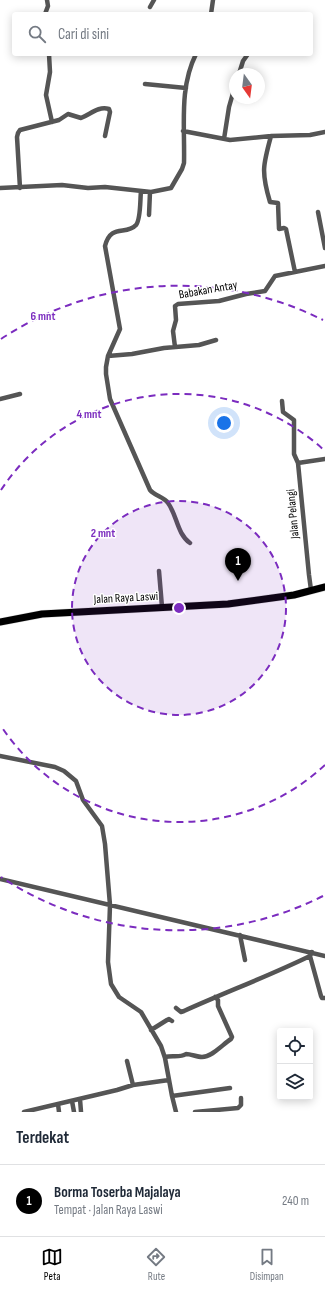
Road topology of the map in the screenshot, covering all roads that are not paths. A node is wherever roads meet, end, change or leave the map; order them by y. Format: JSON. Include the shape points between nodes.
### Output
{"nodes":[{"id":1,"x":47,"y":0,"type":"edge"},
{"id":2,"x":154,"y":0,"type":"edge"},
{"id":3,"x":213,"y":0,"type":"edge"},
{"id":4,"x":150,"y":7,"type":"dead end"},
{"id":5,"x":45,"y":12,"type":"edge"},
{"id":6,"x":211,"y":12,"type":"edge"},
{"id":7,"x":49,"y":56,"type":"edge"},
{"id":8,"x":195,"y":56,"type":"edge"},
{"id":9,"x":246,"y":56,"type":"edge"},
{"id":10,"x":241,"y":68,"type":"edge"},
{"id":11,"x":145,"y":84,"type":"dead end"},
{"id":12,"x":186,"y":88,"type":"junction"},
{"id":13,"x":230,"y":104,"type":"edge"},
{"id":14,"x":52,"y":122,"type":"junction"},
{"id":15,"x":183,"y":131,"type":"junction"},
{"id":16,"x":325,"y":132,"type":"edge"},
{"id":17,"x":104,"y":136,"type":"dead end"},
{"id":18,"x":271,"y":136,"type":"junction"},
{"id":19,"x":224,"y":139,"type":"junction"},
{"id":20,"x":0,"y":188,"type":"edge"},
{"id":21,"x":20,"y":188,"type":"junction"},
{"id":22,"x":141,"y":191,"type":"junction"},
{"id":23,"x":150,"y":192,"type":"junction"},
{"id":24,"x":318,"y":212,"type":"dead end"},
{"id":25,"x":149,"y":215,"type":"dead end"},
{"id":26,"x":325,"y":248,"type":"edge"},
{"id":27,"x":325,"y":266,"type":"edge"},
{"id":28,"x":295,"y":272,"type":"junction"},
{"id":29,"x":216,"y":340,"type":"dead end"},
{"id":30,"x":175,"y":347,"type":"junction"},
{"id":31,"x":108,"y":356,"type":"junction"},
{"id":32,"x":20,"y":394,"type":"dead end"},
{"id":33,"x":0,"y":399,"type":"edge"},
{"id":34,"x":282,"y":401,"type":"dead end"},
{"id":35,"x":325,"y":459,"type":"edge"},
{"id":36,"x":298,"y":463,"type":"junction"},
{"id":37,"x":190,"y":543,"type":"dead end"},
{"id":38,"x":159,"y":571,"type":"dead end"},
{"id":39,"x":325,"y":586,"type":"edge"},
{"id":40,"x":311,"y":590,"type":"junction"},
{"id":41,"x":162,"y":607,"type":"junction"},
{"id":42,"x":0,"y":622,"type":"edge"},
{"id":43,"x":0,"y":756,"type":"edge"},
{"id":44,"x":0,"y":879,"type":"edge"},
{"id":45,"x":107,"y":904,"type":"junction"},
{"id":46,"x":240,"y":935,"type":"junction"},
{"id":47,"x":311,"y":954,"type":"junction"},
{"id":48,"x":325,"y":956,"type":"edge"},
{"id":49,"x":245,"y":960,"type":"dead end"},
{"id":50,"x":215,"y":997,"type":"junction"},
{"id":51,"x":325,"y":998,"type":"edge"},
{"id":52,"x":176,"y":1008,"type":"dead end"},
{"id":53,"x":172,"y":1021,"type":"dead end"},
{"id":54,"x":152,"y":1030,"type":"junction"},
{"id":55,"x":165,"y":1056,"type":"junction"},
{"id":56,"x":127,"y":1061,"type":"dead end"},
{"id":57,"x":167,"y":1080,"type":"junction"},
{"id":58,"x":133,"y":1085,"type":"junction"},
{"id":59,"x":230,"y":1088,"type":"dead end"},
{"id":60,"x":172,"y":1096,"type":"junction"},
{"id":61,"x":241,"y":1098,"type":"dead end"},
{"id":62,"x":80,"y":1099,"type":"junction"},
{"id":63,"x":72,"y":1101,"type":"junction"},
{"id":64,"x":58,"y":1104,"type":"junction"},
{"id":65,"x":24,"y":1112,"type":"edge"},
{"id":66,"x":59,"y":1112,"type":"edge"},
{"id":67,"x":74,"y":1112,"type":"edge"},
{"id":68,"x":82,"y":1112,"type":"edge"},
{"id":69,"x":176,"y":1112,"type":"edge"},
{"id":70,"x":195,"y":1112,"type":"edge"}],
"edges":[{"from":1,"to":5,"type":"street"},
{"from":2,"to":4,"type":"street"},
{"from":3,"to":6,"type":"street"},
{"from":7,"to":14,"type":"street","via":[[50,72],[46,95]]},
{"from":8,"to":12,"type":"street","via":[[189,68]]},
{"from":9,"to":10,"type":"street"},
{"from":11,"to":12,"type":"street"},
{"from":12,"to":15,"type":"street"},
{"from":13,"to":19,"type":"street"},
{"from":14,"to":17,"type":"street","via":[[69,114],[81,118],[96,110],[107,108],[110,112]]},
{"from":14,"to":21,"type":"street","via":[[22,129],[18,133]]},
{"from":15,"to":19,"type":"street"},
{"from":15,"to":23,"type":"street","via":[[182,169],[170,188]]},
{"from":16,"to":18,"type":"street"},
{"from":18,"to":19,"type":"street","via":[[242,140]]},
{"from":18,"to":28,"type":"street","via":[[263,174],[270,202],[278,203],[279,228],[286,229]]},
{"from":20,"to":21,"type":"street"},
{"from":21,"to":22,"type":"street","via":[[39,185]]},
{"from":22,"to":23,"type":"street"},
{"from":22,"to":31,"type":"street","via":[[137,224],[111,234],[104,246],[120,329]]},
{"from":23,"to":25,"type":"street"},
{"from":24,"to":26,"type":"street"},
{"from":27,"to":28,"type":"street","name":"Babakan Antay"},
{"from":28,"to":30,"type":"street","name":"Babakan Antay","via":[[275,276],[265,291],[219,301],[176,305],[173,331]]},
{"from":29,"to":30,"type":"street","via":[[202,345]]},
{"from":30,"to":31,"type":"street"},
{"from":31,"to":37,"type":"street","via":[[106,374],[112,404],[150,490],[168,503],[183,535]]},
{"from":32,"to":33,"type":"street"},
{"from":34,"to":36,"type":"street","name":"Jalan Pelangi","via":[[283,412],[294,420],[294,454]]},
{"from":35,"to":36,"type":"street"},
{"from":36,"to":40,"type":"street","name":"Jalan Pelangi"},
{"from":38,"to":41,"type":"street"},
{"from":39,"to":40,"type":"main road","name":"Jalan Raya Laswi"},
{"from":40,"to":41,"type":"main road","name":"Jalan Raya Laswi","via":[[294,595],[228,604]]},
{"from":41,"to":42,"type":"main road","name":"Jalan Raya Laswi","via":[[38,615]]},
{"from":43,"to":45,"type":"street","via":[[55,767],[64,770],[73,778],[83,800],[103,829]]},
{"from":44,"to":45,"type":"street"},
{"from":45,"to":46,"type":"street"},
{"from":45,"to":54,"type":"street","via":[[111,984],[119,997],[141,1012]]},
{"from":46,"to":47,"type":"street"},
{"from":46,"to":49,"type":"street"},
{"from":47,"to":48,"type":"street"},
{"from":47,"to":50,"type":"street","via":[[270,975]]},
{"from":47,"to":51,"type":"street","via":[[321,996]]},
{"from":50,"to":52,"type":"street","via":[[182,1012]]},
{"from":50,"to":55,"type":"street","via":[[232,1039],[216,1052],[203,1057],[186,1054]]},
{"from":53,"to":54,"type":"street","via":[[169,1019]]},
{"from":54,"to":55,"type":"street"},
{"from":55,"to":57,"type":"street"},
{"from":56,"to":58,"type":"street"},
{"from":57,"to":58,"type":"street"},
{"from":57,"to":60,"type":"street"},
{"from":58,"to":62,"type":"street"},
{"from":59,"to":60,"type":"street"},
{"from":60,"to":69,"type":"street"},
{"from":61,"to":70,"type":"street","via":[[241,1105],[238,1108]]},
{"from":62,"to":63,"type":"street"},
{"from":62,"to":68,"type":"street"},
{"from":63,"to":64,"type":"street"},
{"from":63,"to":67,"type":"street"},
{"from":64,"to":65,"type":"street"},
{"from":64,"to":66,"type":"street"}]}
